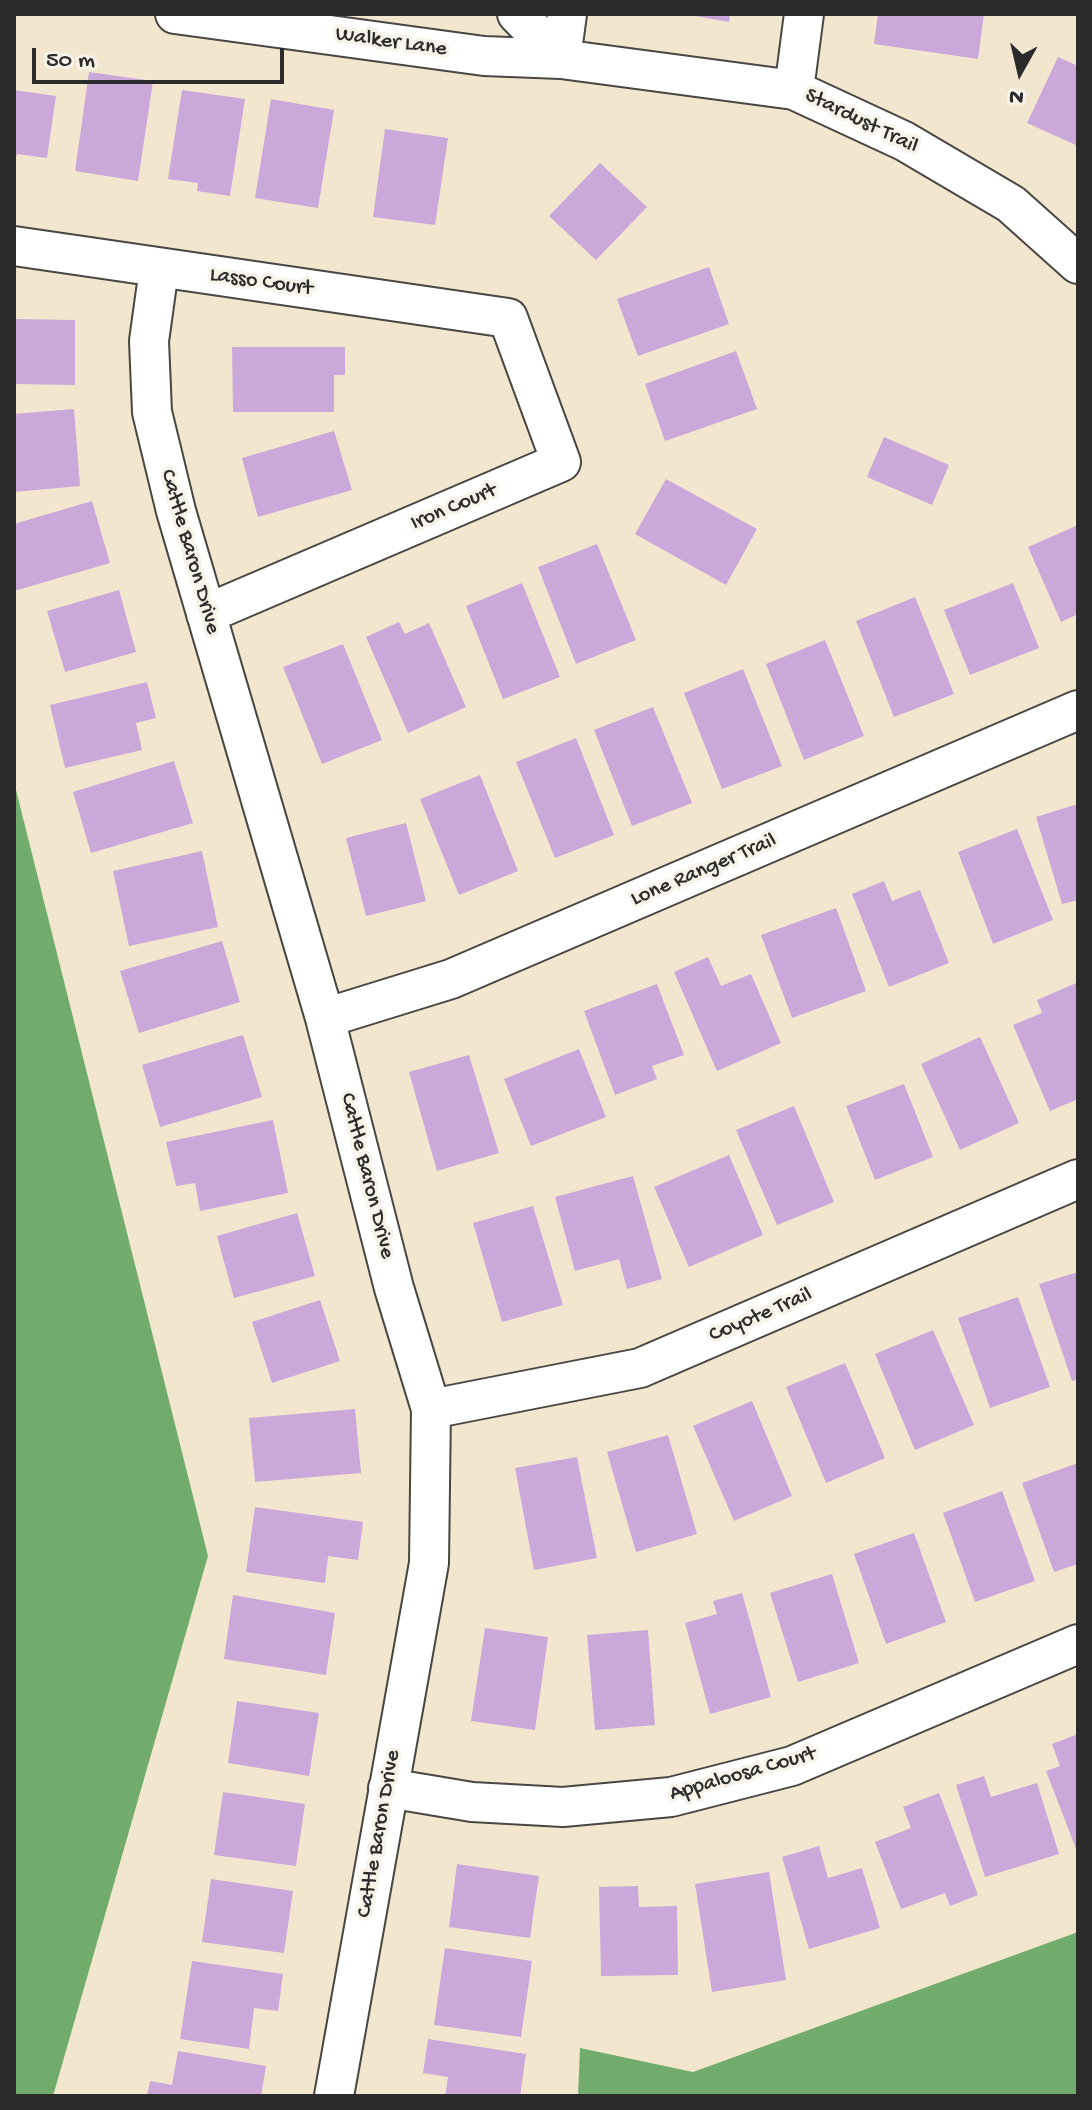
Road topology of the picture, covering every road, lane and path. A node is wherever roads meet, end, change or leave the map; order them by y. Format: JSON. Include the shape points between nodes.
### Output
{"nodes":[{"id":1,"x":175,"y":14,"type":"edge"},
{"id":2,"x":517,"y":14,"type":"edge"},
{"id":3,"x":567,"y":14,"type":"edge"},
{"id":4,"x":804,"y":14,"type":"edge"},
{"id":5,"x":561,"y":59,"type":"junction"},
{"id":6,"x":794,"y":90,"type":"junction"},
{"id":7,"x":14,"y":246,"type":"edge"},
{"id":8,"x":1078,"y":264,"type":"edge"},
{"id":9,"x":159,"y":269,"type":"junction"},
{"id":10,"x":508,"y":318,"type":"joint"},
{"id":11,"x":206,"y":614,"type":"junction"},
{"id":12,"x":1078,"y":710,"type":"edge"},
{"id":13,"x":325,"y":1018,"type":"junction"},
{"id":14,"x":1078,"y":1179,"type":"edge"},
{"id":15,"x":431,"y":1409,"type":"junction"},
{"id":16,"x":1078,"y":1644,"type":"edge"},
{"id":17,"x":388,"y":1788,"type":"junction"},
{"id":18,"x":334,"y":2096,"type":"edge"}],
"edges":[{"from":1,"to":5,"type":"street","name":"Walker Lane","via":[[484,56]]},
{"from":2,"to":5,"type":"street"},
{"from":3,"to":5,"type":"street"},
{"from":4,"to":6,"type":"street"},
{"from":5,"to":6,"type":"street","name":"Stardust Trail"},
{"from":6,"to":8,"type":"street","name":"Stardust Trail","via":[[904,141],[1011,204]]},
{"from":7,"to":9,"type":"street","name":"Lasso Court"},
{"from":9,"to":10,"type":"street","name":"Lasso Court"},
{"from":9,"to":11,"type":"street","name":"Cattle Baron Drive","via":[[149,341],[152,412]]},
{"from":10,"to":11,"type":"street","name":"Iron Court","via":[[561,462]]},
{"from":11,"to":13,"type":"street","name":"Cattle Baron Drive"},
{"from":12,"to":13,"type":"street","name":"Lone Ranger Trail","via":[[451,979]]},
{"from":13,"to":15,"type":"street","name":"Cattle Baron Drive","via":[[394,1288]]},
{"from":14,"to":15,"type":"street","name":"Coyote Trail","via":[[640,1368]]},
{"from":15,"to":17,"type":"street","name":"Cattle Baron Drive","via":[[429,1563]]},
{"from":16,"to":17,"type":"street","name":"Appaloosa Court","via":[[792,1766],[671,1797],[563,1807],[472,1802]]},
{"from":17,"to":18,"type":"street","name":"Cattle Baron Drive"}]}
